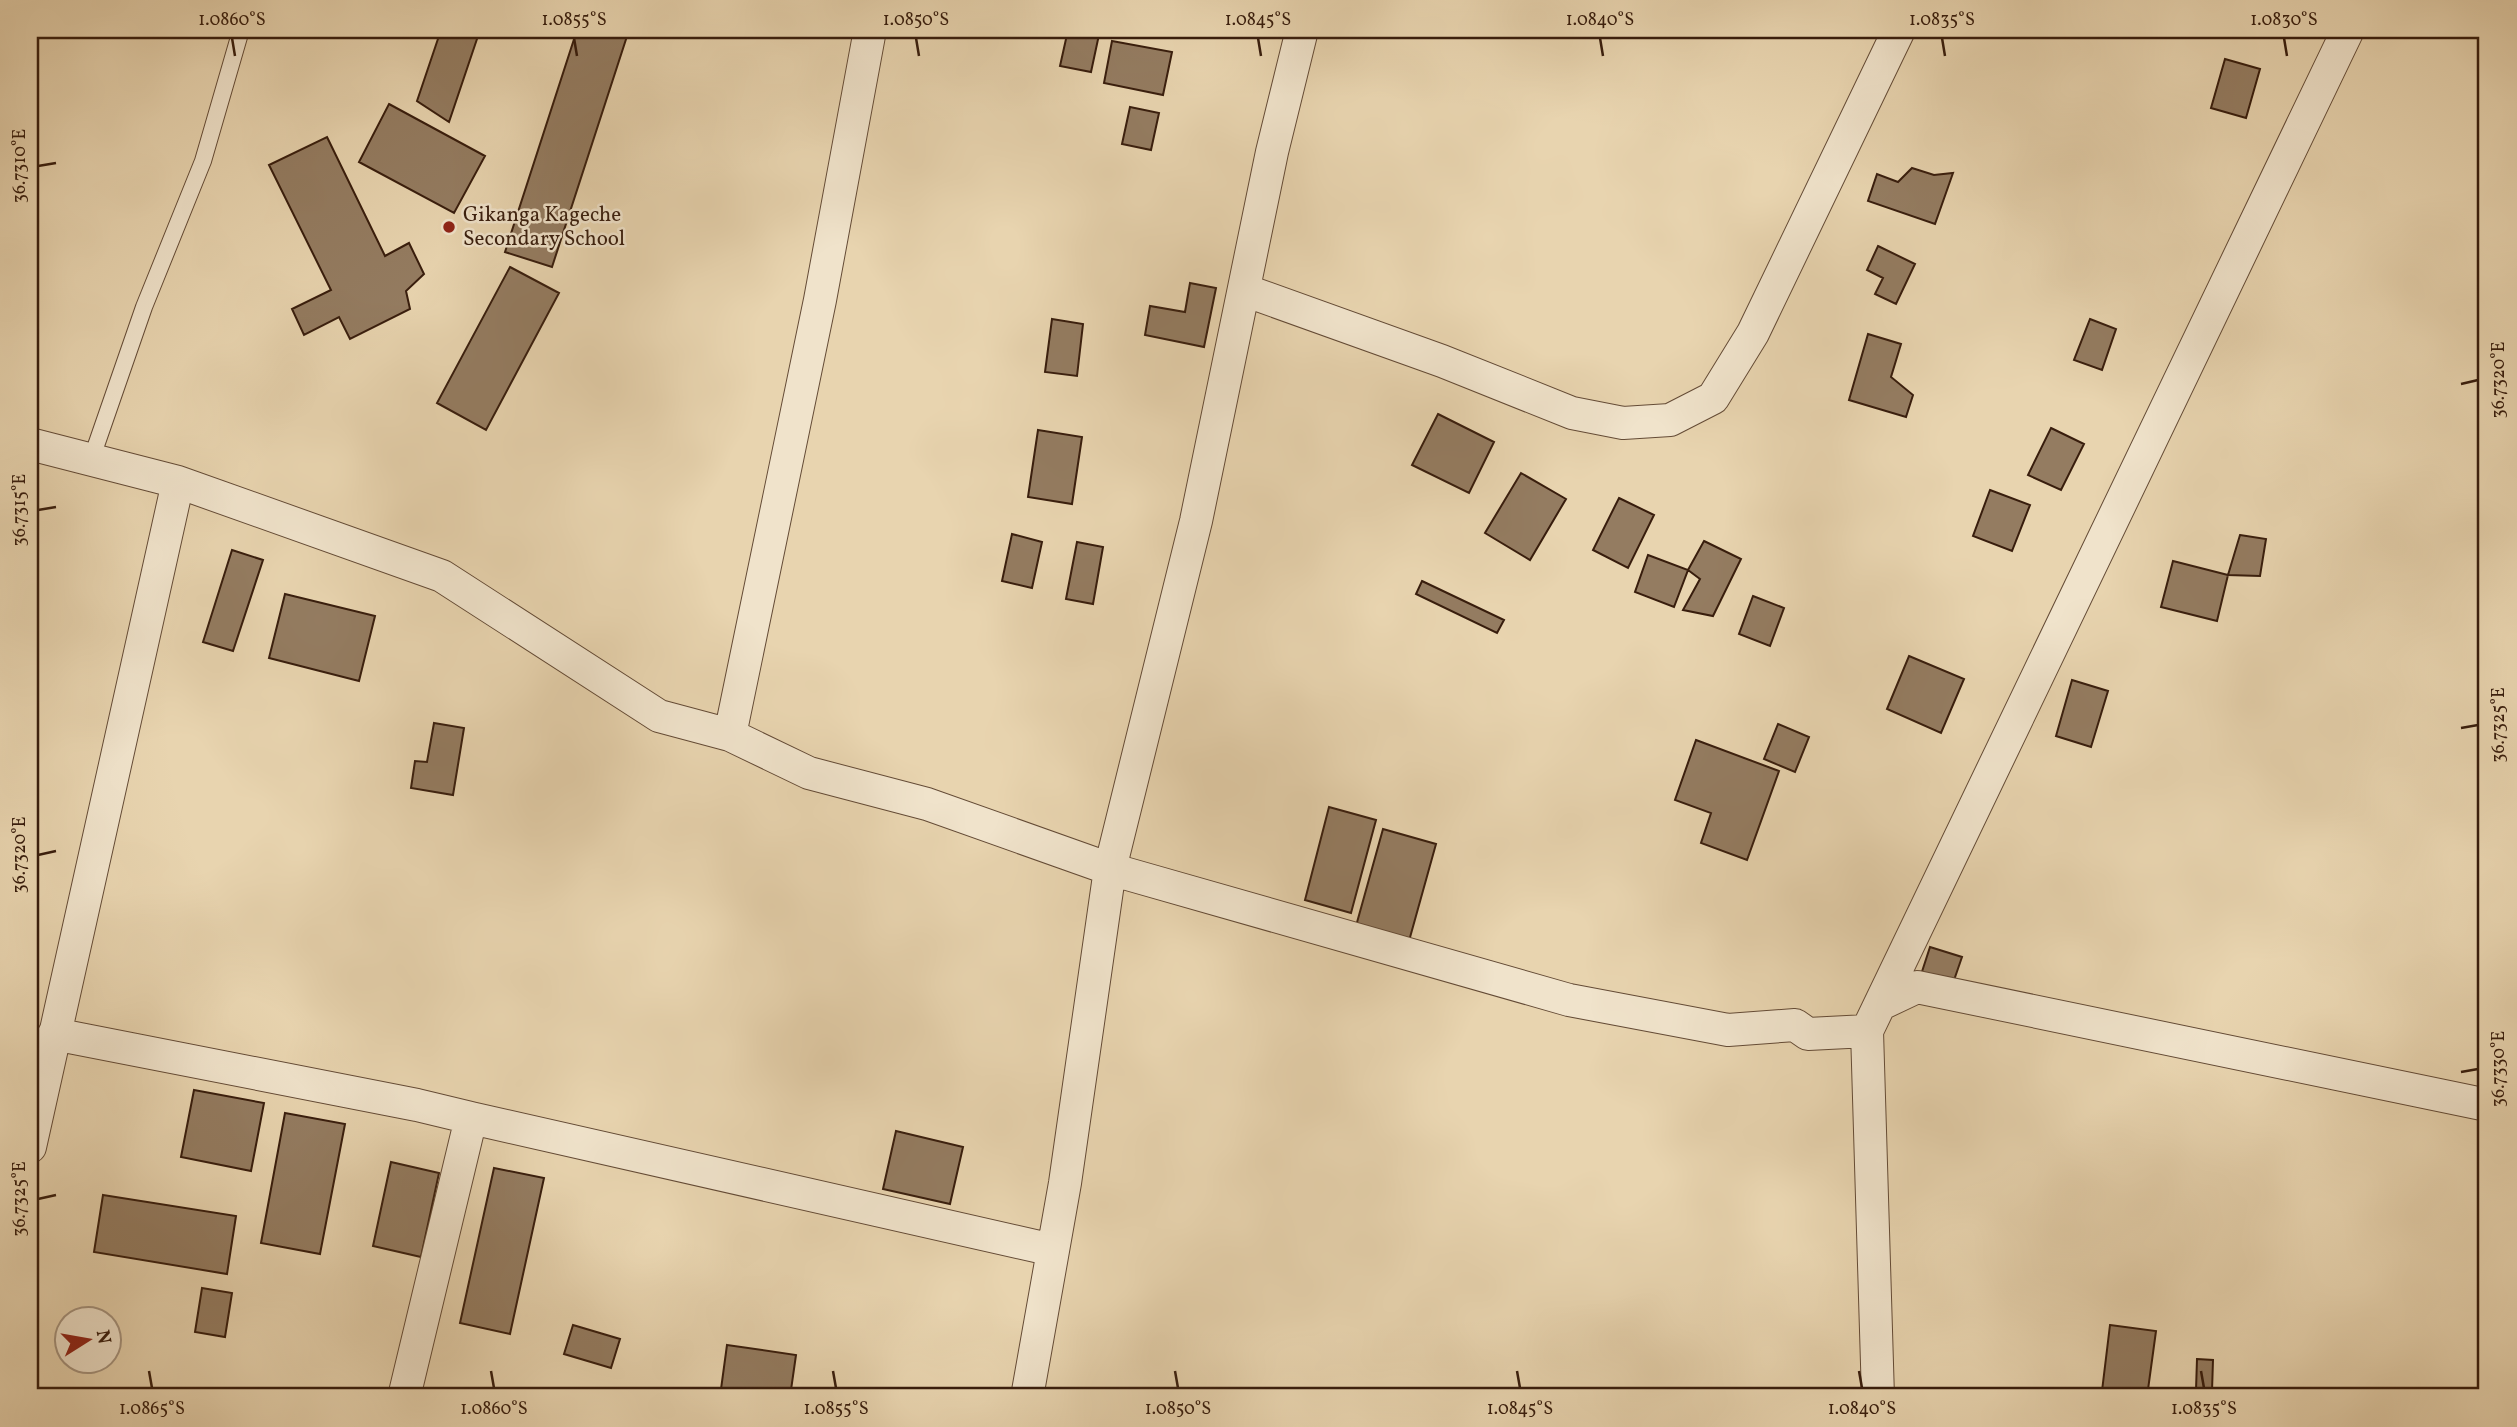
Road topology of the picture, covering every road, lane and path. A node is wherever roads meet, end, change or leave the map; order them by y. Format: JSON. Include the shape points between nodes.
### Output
{"nodes":[{"id":1,"x":241,"y":30,"type":"edge"},
{"id":2,"x":870,"y":30,"type":"edge"},
{"id":3,"x":1302,"y":30,"type":"edge"},
{"id":4,"x":1899,"y":30,"type":"edge"},
{"id":5,"x":2348,"y":30,"type":"edge"},
{"id":6,"x":1244,"y":290,"type":"junction"},
{"id":7,"x":30,"y":444,"type":"edge"},
{"id":8,"x":91,"y":460,"type":"junction"},
{"id":9,"x":178,"y":482,"type":"junction"},
{"id":10,"x":730,"y":735,"type":"junction"},
{"id":11,"x":1110,"y":869,"type":"junction"},
{"id":12,"x":1874,"y":1017,"type":"junction"},
{"id":13,"x":54,"y":1034,"type":"junction"},
{"id":14,"x":2487,"y":1105,"type":"edge"},
{"id":15,"x":471,"y":1118,"type":"junction"},
{"id":16,"x":30,"y":1147,"type":"edge"},
{"id":17,"x":1053,"y":1250,"type":"junction"},
{"id":18,"x":404,"y":1397,"type":"edge"},
{"id":19,"x":1027,"y":1397,"type":"edge"},
{"id":20,"x":1878,"y":1397,"type":"edge"}],
"edges":[{"from":1,"to":8,"type":"lane","via":[[203,161],[144,307]]},
{"from":2,"to":10,"type":"street","via":[[820,300]]},
{"from":3,"to":6,"type":"street"},
{"from":4,"to":6,"type":"street","via":[[1753,333],[1713,398],[1670,420],[1623,423],[1572,413]]},
{"from":5,"to":12,"type":"street"},
{"from":6,"to":11,"type":"street","via":[[1196,522]]},
{"from":7,"to":8,"type":"street"},
{"from":8,"to":9,"type":"street"},
{"from":9,"to":10,"type":"street","via":[[442,576],[659,716]]},
{"from":9,"to":13,"type":"street"},
{"from":10,"to":11,"type":"street","via":[[809,773],[927,804]]},
{"from":11,"to":12,"type":"street","via":[[1569,1000],[1728,1030],[1795,1025],[1808,1034]]},
{"from":11,"to":17,"type":"street"},
{"from":12,"to":14,"type":"street","via":[[1917,987]]},
{"from":12,"to":20,"type":"street"},
{"from":13,"to":15,"type":"street"},
{"from":13,"to":16,"type":"street"},
{"from":15,"to":17,"type":"street"},
{"from":15,"to":18,"type":"street"},
{"from":17,"to":19,"type":"street"}]}
